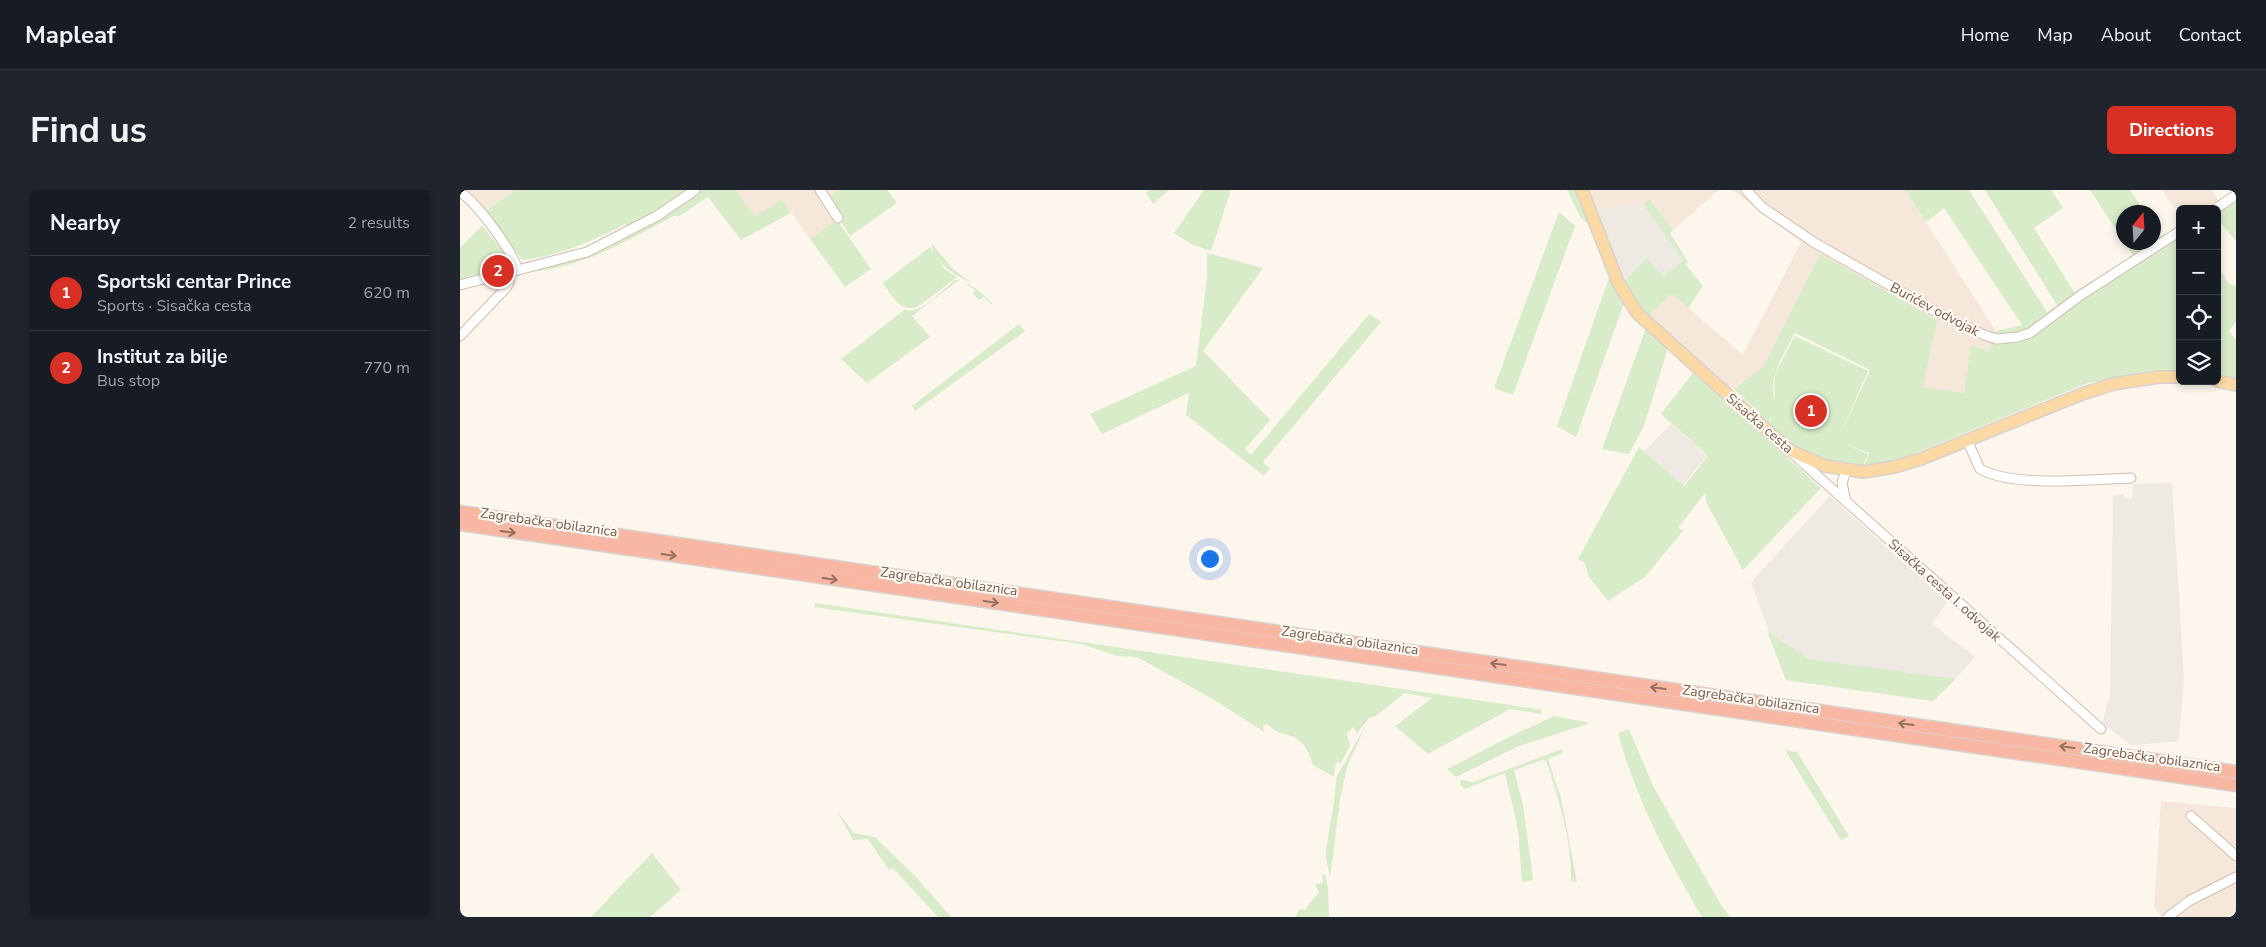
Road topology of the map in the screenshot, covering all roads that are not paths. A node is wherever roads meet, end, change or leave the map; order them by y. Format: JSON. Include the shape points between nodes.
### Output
{"nodes":[{"id":1,"x":695,"y":190,"type":"edge"},
{"id":2,"x":820,"y":190,"type":"edge"},
{"id":3,"x":1582,"y":190,"type":"edge"},
{"id":4,"x":1746,"y":190,"type":"edge"},
{"id":5,"x":460,"y":192,"type":"edge"},
{"id":6,"x":2236,"y":195,"type":"edge"},
{"id":7,"x":2221,"y":205,"type":"edge"},
{"id":8,"x":838,"y":218,"type":"dead end"},
{"id":9,"x":2176,"y":234,"type":"edge"},
{"id":10,"x":518,"y":270,"type":"junction"},
{"id":11,"x":508,"y":274,"type":"junction"},
{"id":12,"x":460,"y":285,"type":"edge"},
{"id":13,"x":460,"y":336,"type":"edge"},
{"id":14,"x":2176,"y":377,"type":"edge"},
{"id":15,"x":2221,"y":382,"type":"edge"},
{"id":16,"x":2236,"y":386,"type":"edge"},
{"id":17,"x":1967,"y":440,"type":"junction"},
{"id":18,"x":1790,"y":450,"type":"junction"},
{"id":19,"x":1846,"y":471,"type":"junction"},
{"id":20,"x":2131,"y":478,"type":"dead end"},
{"id":21,"x":1846,"y":502,"type":"junction"},
{"id":22,"x":460,"y":512,"type":"edge"},
{"id":23,"x":460,"y":524,"type":"edge"},
{"id":24,"x":2101,"y":729,"type":"dead end"},
{"id":25,"x":2236,"y":772,"type":"edge"},
{"id":26,"x":2236,"y":785,"type":"edge"},
{"id":27,"x":2191,"y":816,"type":"dead end"},
{"id":28,"x":2236,"y":856,"type":"edge"},
{"id":29,"x":2236,"y":877,"type":"edge"},
{"id":30,"x":2168,"y":917,"type":"edge"}],
"edges":[{"from":1,"to":10,"type":"street","via":[[657,216],[596,248]]},
{"from":2,"to":8,"type":"street"},
{"from":3,"to":18,"type":"main road","name":"Sisačka cesta","via":[[1618,282],[1637,314]]},
{"from":4,"to":9,"type":"street","name":"Burićev odvojak","via":[[1762,206],[1815,243],[1958,323],[1997,339],[2030,333],[2081,295]]},
{"from":5,"to":10,"type":"street","via":[[472,196]]},
{"from":6,"to":7,"type":"street"},
{"from":10,"to":11,"type":"street"},
{"from":11,"to":12,"type":"street"},
{"from":11,"to":13,"type":"street","via":[[506,288]]},
{"from":14,"to":17,"type":"main road","name":"Sisačka cesta","via":[[2113,384]]},
{"from":15,"to":16,"type":"main road"},
{"from":17,"to":19,"type":"main road","name":"Sisačka cesta","via":[[1894,467],[1872,472]]},
{"from":17,"to":20,"type":"street","via":[[1980,469],[1999,475],[2036,480]]},
{"from":18,"to":19,"type":"main road","name":"Sisačka cesta","via":[[1825,466]]},
{"from":18,"to":21,"type":"street","name":"Sisačka cesta I. odvojak"},
{"from":19,"to":21,"type":"street","via":[[1842,483]]},
{"from":21,"to":24,"type":"street","name":"Sisačka cesta I. odvojak"},
{"from":25,"to":22,"type":"highway","name":"Zagrebačka obilaznica","one_way":true},
{"from":23,"to":26,"type":"highway","name":"Zagrebačka obilaznica","one_way":true},
{"from":27,"to":28,"type":"street"},
{"from":29,"to":30,"type":"street","via":[[2189,900]]}]}
